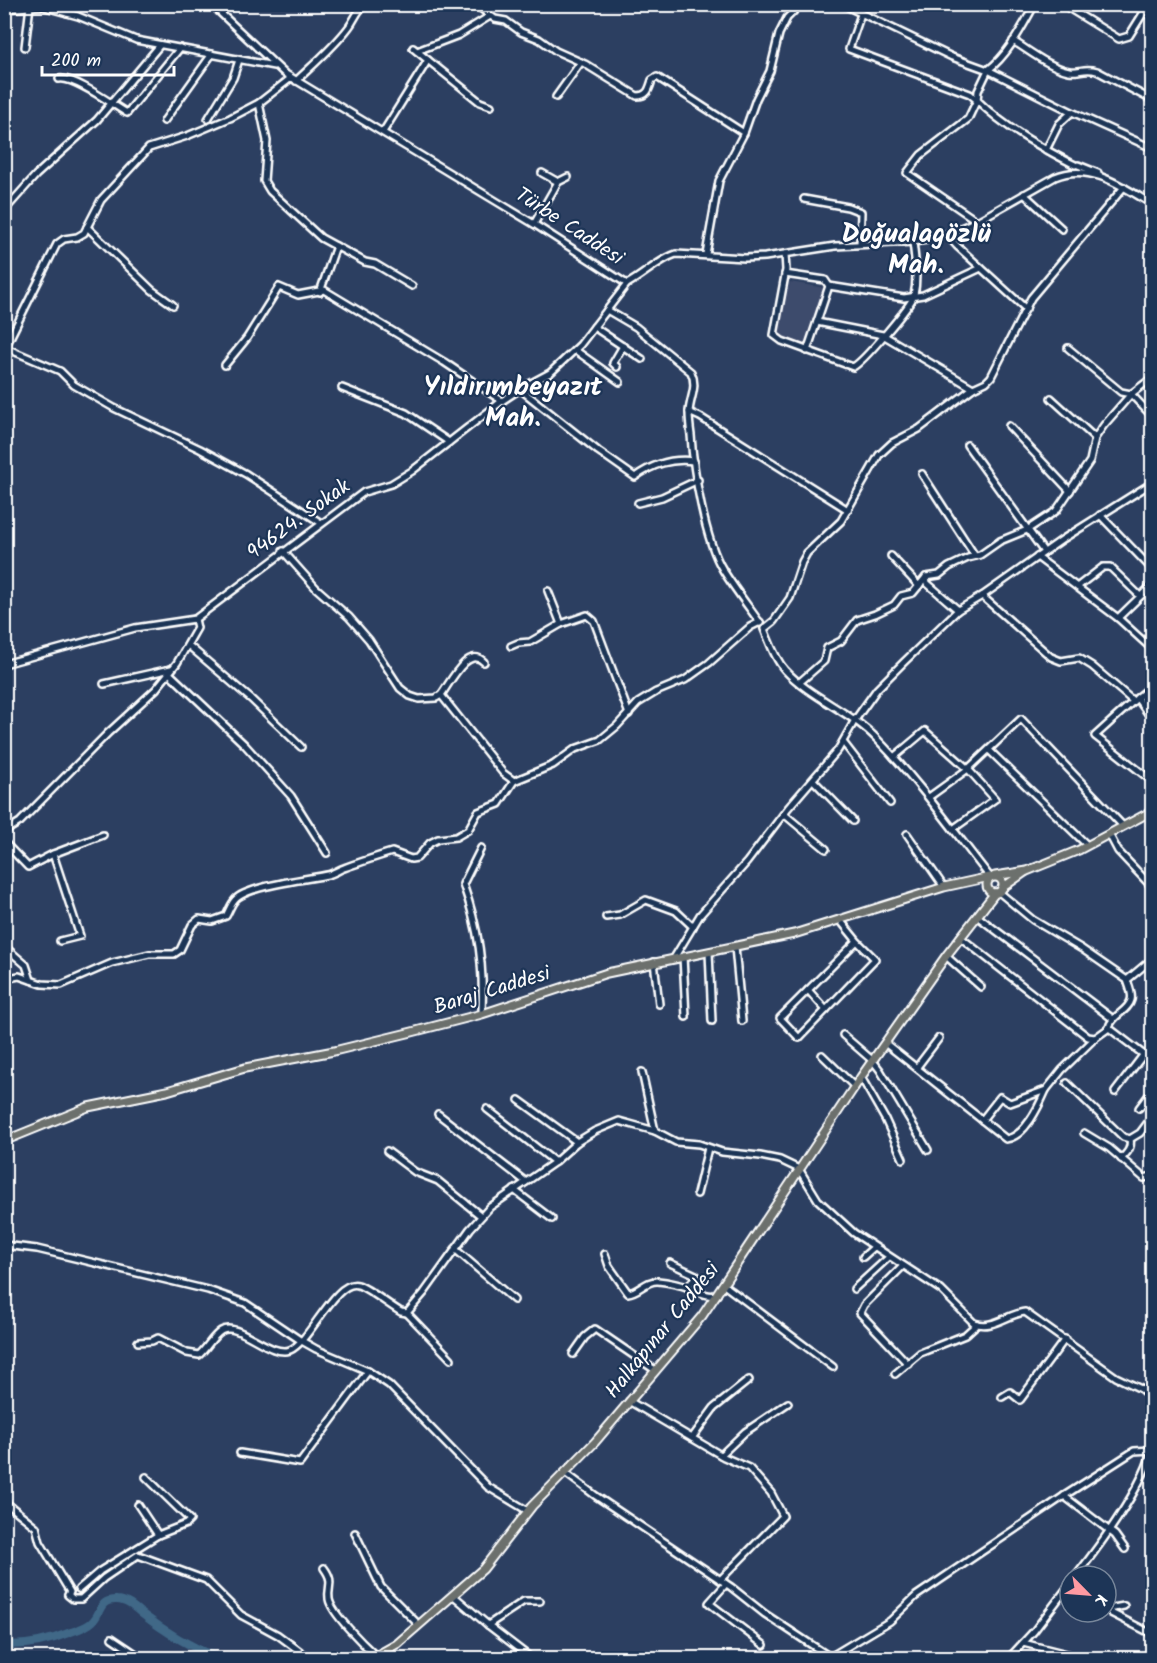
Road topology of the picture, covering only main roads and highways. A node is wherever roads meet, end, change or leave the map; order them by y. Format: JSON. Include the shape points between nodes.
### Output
{"nodes":[{"id":1,"x":1151,"y":813,"type":"edge"},
{"id":2,"x":1027,"y":871,"type":"junction"},
{"id":3,"x":992,"y":877,"type":"junction"},
{"id":4,"x":999,"y":891,"type":"junction"},
{"id":5,"x":4,"y":1140,"type":"edge"},
{"id":6,"x":374,"y":1657,"type":"edge"}],
"edges":[{"from":1,"to":2,"type":"main road"},
{"from":2,"to":3,"type":"main road","name":"Baraj Caddesi"},
{"from":2,"to":4,"type":"main road","name":"Halkapınar Caddesi"},
{"from":3,"to":4,"type":"main road","via":[[1002,881]]},
{"from":3,"to":4,"type":"main road","via":[[986,886],[988,890]]},
{"from":3,"to":5,"type":"main road","name":"Baraj Caddesi","via":[[944,887],[794,934],[606,973],[482,1014],[88,1107]]},
{"from":4,"to":6,"type":"main road","name":"Halkapınar Caddesi","via":[[960,937],[861,1077],[702,1316],[590,1447],[528,1511],[490,1562],[397,1644]]}]}
